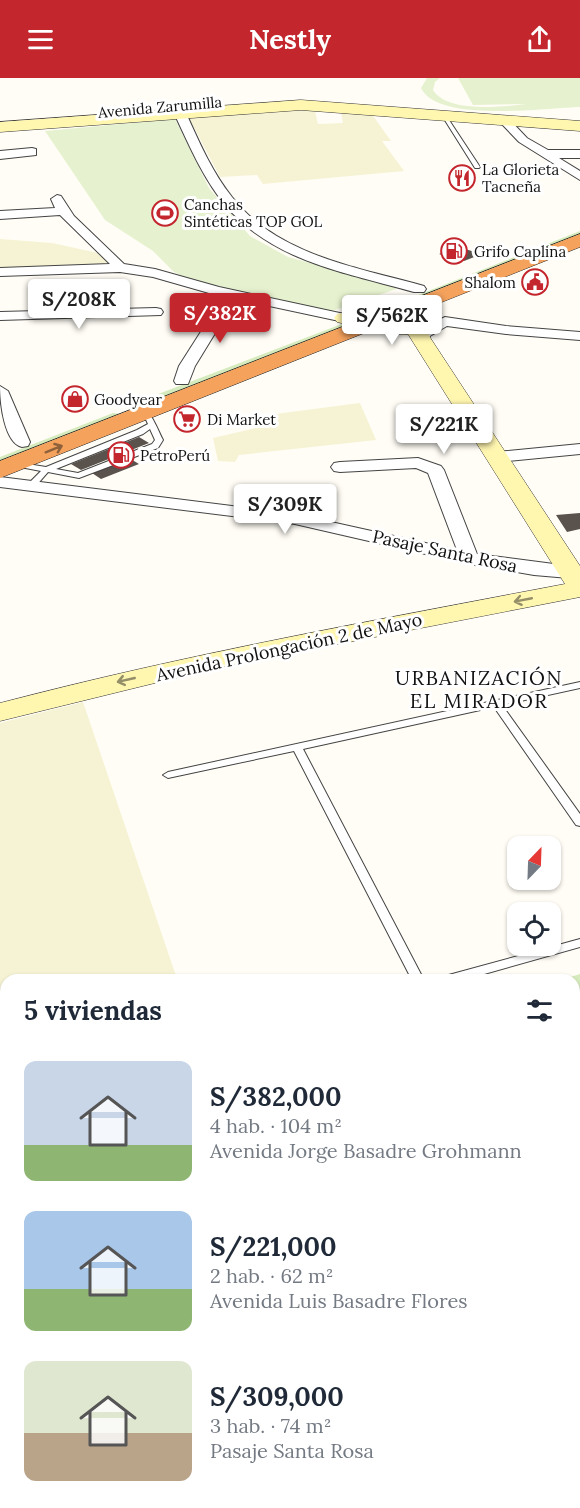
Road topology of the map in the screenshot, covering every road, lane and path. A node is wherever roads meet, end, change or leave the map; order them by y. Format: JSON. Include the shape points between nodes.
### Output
{"nodes":[{"id":1,"x":338,"y":78,"type":"edge"},
{"id":2,"x":355,"y":78,"type":"edge"},
{"id":3,"x":320,"y":105,"type":"junction"},
{"id":4,"x":180,"y":113,"type":"junction"},
{"id":5,"x":443,"y":115,"type":"junction"},
{"id":6,"x":503,"y":119,"type":"junction"},
{"id":7,"x":0,"y":120,"type":"edge"},
{"id":8,"x":580,"y":126,"type":"edge"},
{"id":9,"x":0,"y":127,"type":"edge"},
{"id":10,"x":32,"y":152,"type":"dead end"},
{"id":11,"x":541,"y":154,"type":"junction"},
{"id":12,"x":580,"y":154,"type":"edge"},
{"id":13,"x":0,"y":155,"type":"edge"},
{"id":14,"x":477,"y":167,"type":"dead end"},
{"id":15,"x":580,"y":176,"type":"edge"},
{"id":16,"x":0,"y":215,"type":"edge"},
{"id":17,"x":580,"y":225,"type":"edge"},
{"id":18,"x":580,"y":240,"type":"edge"},
{"id":19,"x":120,"y":268,"type":"junction"},
{"id":20,"x":0,"y":272,"type":"edge"},
{"id":21,"x":419,"y":289,"type":"junction"},
{"id":22,"x":232,"y":294,"type":"junction"},
{"id":23,"x":445,"y":294,"type":"junction"},
{"id":24,"x":389,"y":311,"type":"junction"},
{"id":25,"x":156,"y":312,"type":"dead end"},
{"id":26,"x":0,"y":316,"type":"edge"},
{"id":27,"x":344,"y":318,"type":"junction"},
{"id":28,"x":445,"y":321,"type":"junction"},
{"id":29,"x":580,"y":336,"type":"edge"},
{"id":30,"x":421,"y":339,"type":"junction"},
{"id":31,"x":182,"y":381,"type":"junction"},
{"id":32,"x":0,"y":392,"type":"edge"},
{"id":33,"x":142,"y":413,"type":"junction"},
{"id":34,"x":580,"y":449,"type":"edge"},
{"id":35,"x":10,"y":456,"type":"edge"},
{"id":36,"x":497,"y":457,"type":"junction"},
{"id":37,"x":340,"y":467,"type":"dead end"},
{"id":38,"x":46,"y":470,"type":"junction"},
{"id":39,"x":0,"y":482,"type":"edge"},
{"id":40,"x":31,"y":486,"type":"junction"},
{"id":41,"x":469,"y":558,"type":"junction"},
{"id":42,"x":576,"y":582,"type":"edge"},
{"id":43,"x":580,"y":685,"type":"edge"},
{"id":44,"x":496,"y":703,"type":"junction"},
{"id":45,"x":0,"y":712,"type":"edge"},
{"id":46,"x":297,"y":747,"type":"junction"},
{"id":47,"x":168,"y":775,"type":"dead end"},
{"id":48,"x":580,"y":822,"type":"edge"},
{"id":49,"x":580,"y":944,"type":"edge"},
{"id":50,"x":415,"y":974,"type":"edge"},
{"id":51,"x":468,"y":974,"type":"edge"}],
"edges":[{"from":1,"to":2,"type":"lane"},
{"from":3,"to":4,"type":"street","name":"Avenida Zarumilla"},
{"from":3,"to":5,"type":"street","name":"Avenida Zarumilla"},
{"from":3,"to":7,"type":"street","name":"Avenida Zarumilla","via":[[239,101]]},
{"from":4,"to":9,"type":"street","name":"Avenida Zarumilla"},
{"from":4,"to":21,"type":"street","via":[[216,186],[237,213],[255,227],[311,259]]},
{"from":5,"to":6,"type":"street","name":"Avenida Zarumilla"},
{"from":5,"to":14,"type":"lane"},
{"from":6,"to":8,"type":"street","name":"Avenida Zarumilla"},
{"from":6,"to":11,"type":"street"},
{"from":10,"to":13,"type":"street"},
{"from":11,"to":12,"type":"street"},
{"from":11,"to":15,"type":"street"},
{"from":16,"to":19,"type":"street","via":[[59,205]]},
{"from":17,"to":21,"type":"highway"},
{"from":18,"to":23,"type":"highway"},
{"from":19,"to":20,"type":"street"},
{"from":19,"to":22,"type":"street","via":[[176,277]]},
{"from":21,"to":24,"type":"highway"},
{"from":22,"to":27,"type":"street"},
{"from":22,"to":31,"type":"street","via":[[186,366]]},
{"from":23,"to":24,"type":"highway"},
{"from":23,"to":28,"type":"street"},
{"from":24,"to":27,"type":"highway"},
{"from":24,"to":30,"type":"street"},
{"from":24,"to":30,"type":"street","via":[[399,327]]},
{"from":24,"to":33,"type":"highway"},
{"from":25,"to":26,"type":"street"},
{"from":27,"to":31,"type":"highway"},
{"from":28,"to":29,"type":"street"},
{"from":28,"to":30,"type":"street"},
{"from":30,"to":36,"type":"street"},
{"from":31,"to":33,"type":"highway"},
{"from":32,"to":35,"type":"street"},
{"from":33,"to":35,"type":"highway"},
{"from":33,"to":38,"type":"lane","via":[[140,432]]},
{"from":33,"to":38,"type":"lane","via":[[159,440],[155,446],[80,476]]},
{"from":34,"to":36,"type":"street"},
{"from":35,"to":38,"type":"lane"},
{"from":36,"to":42,"type":"street"},
{"from":37,"to":41,"type":"street","via":[[429,466],[435,471]]},
{"from":38,"to":40,"type":"lane"},
{"from":39,"to":40,"type":"street","name":"Pasaje Santa Rosa"},
{"from":40,"to":41,"type":"street","name":"Pasaje Santa Rosa","via":[[295,519]]},
{"from":41,"to":42,"type":"street","name":"Pasaje Santa Rosa","via":[[534,569]]},
{"from":42,"to":45,"type":"street","name":"Avenida Prolongación 2 de Mayo","one_way":true,"via":[[70,693]]},
{"from":43,"to":44,"type":"lane"},
{"from":44,"to":46,"type":"lane"},
{"from":44,"to":48,"type":"lane"},
{"from":46,"to":47,"type":"lane"},
{"from":46,"to":50,"type":"lane"},
{"from":49,"to":51,"type":"lane"}]}
